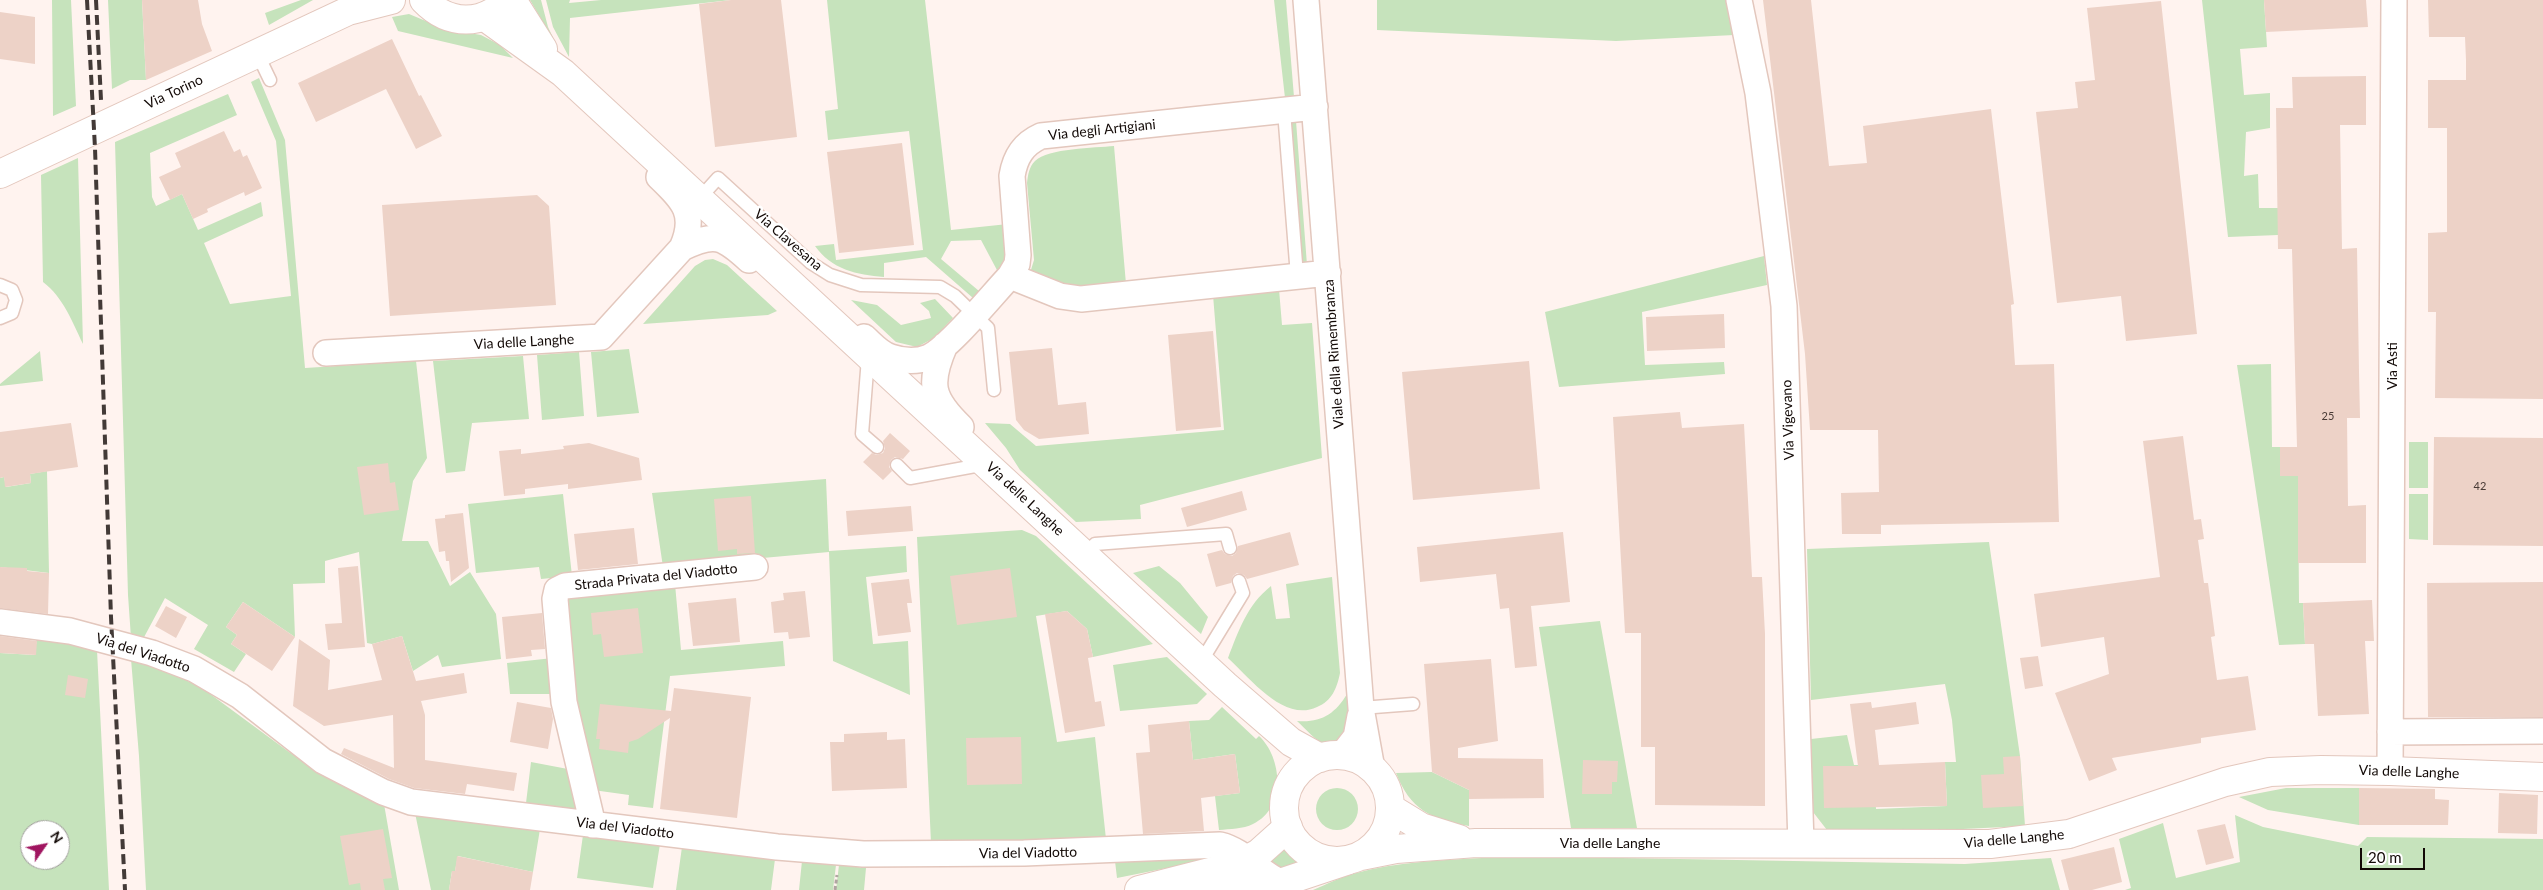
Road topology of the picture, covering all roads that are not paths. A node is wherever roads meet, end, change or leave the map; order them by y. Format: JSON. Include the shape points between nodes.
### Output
{"nodes":[{"id":1,"x":391,"y":0,"type":"edge"},
{"id":2,"x":424,"y":0,"type":"edge"},
{"id":3,"x":510,"y":0,"type":"edge"},
{"id":4,"x":1306,"y":0,"type":"edge"},
{"id":5,"x":1739,"y":0,"type":"edge"},
{"id":6,"x":2394,"y":0,"type":"edge"},
{"id":7,"x":357,"y":5,"type":"edge"},
{"id":8,"x":485,"y":17,"type":"junction"},
{"id":9,"x":257,"y":53,"type":"junction"},
{"id":10,"x":563,"y":73,"type":"junction"},
{"id":11,"x":270,"y":80,"type":"dead end"},
{"id":12,"x":1315,"y":107,"type":"junction"},
{"id":13,"x":1284,"y":111,"type":"junction"},
{"id":14,"x":634,"y":138,"type":"junction"},
{"id":15,"x":0,"y":174,"type":"edge"},
{"id":16,"x":700,"y":198,"type":"junction"},
{"id":17,"x":682,"y":248,"type":"junction"},
{"id":18,"x":1328,"y":273,"type":"junction"},
{"id":19,"x":1010,"y":276,"type":"junction"},
{"id":20,"x":1297,"y":276,"type":"junction"},
{"id":21,"x":789,"y":282,"type":"junction"},
{"id":22,"x":0,"y":285,"type":"edge"},
{"id":23,"x":974,"y":314,"type":"junction"},
{"id":24,"x":0,"y":318,"type":"edge"},
{"id":25,"x":841,"y":330,"type":"junction"},
{"id":26,"x":945,"y":346,"type":"junction"},
{"id":27,"x":326,"y":353,"type":"dead end"},
{"id":28,"x":868,"y":355,"type":"junction"},
{"id":29,"x":994,"y":390,"type":"dead end"},
{"id":30,"x":877,"y":447,"type":"dead end"},
{"id":31,"x":981,"y":459,"type":"junction"},
{"id":32,"x":897,"y":465,"type":"dead end"},
{"id":33,"x":1230,"y":548,"type":"dead end"},
{"id":34,"x":1084,"y":555,"type":"junction"},
{"id":35,"x":755,"y":567,"type":"dead end"},
{"id":36,"x":1239,"y":581,"type":"dead end"},
{"id":37,"x":0,"y":622,"type":"edge"},
{"id":38,"x":1201,"y":662,"type":"junction"},
{"id":39,"x":1413,"y":704,"type":"dead end"},
{"id":40,"x":1362,"y":708,"type":"junction"},
{"id":41,"x":1261,"y":717,"type":"junction"},
{"id":42,"x":2543,"y":731,"type":"edge"},
{"id":43,"x":2390,"y":732,"type":"junction"},
{"id":44,"x":1331,"y":756,"type":"junction"},
{"id":45,"x":1372,"y":769,"type":"junction"},
{"id":46,"x":2390,"y":771,"type":"junction"},
{"id":47,"x":2543,"y":777,"type":"edge"},
{"id":48,"x":1295,"y":778,"type":"junction"},
{"id":49,"x":1390,"y":808,"type":"junction"},
{"id":50,"x":593,"y":825,"type":"junction"},
{"id":51,"x":1288,"y":827,"type":"junction"},
{"id":52,"x":1476,"y":842,"type":"junction"},
{"id":53,"x":1801,"y":844,"type":"junction"},
{"id":54,"x":1354,"y":858,"type":"junction"},
{"id":55,"x":1247,"y":860,"type":"junction"},
{"id":56,"x":1283,"y":884,"type":"junction"},
{"id":57,"x":1139,"y":890,"type":"edge"},
{"id":58,"x":1205,"y":890,"type":"edge"}],
"edges":[{"from":1,"to":7,"type":"main road","name":"Via Torino"},
{"from":2,"to":8,"type":"main road","via":[[444,16],[458,20]]},
{"from":3,"to":8,"type":"main road"},
{"from":3,"to":10,"type":"main road","name":"Via delle Langhe"},
{"from":4,"to":12,"type":"street","name":"Viale della Rimembranza"},
{"from":5,"to":53,"type":"street","name":"Via Vigevano","via":[[1758,92],[1784,298]]},
{"from":6,"to":43,"type":"street","name":"Via Asti"},
{"from":7,"to":9,"type":"main road","name":"Via Torino"},
{"from":8,"to":10,"type":"main road","name":"Via delle Langhe"},
{"from":9,"to":11,"type":"lane"},
{"from":9,"to":15,"type":"main road","name":"Via Torino"},
{"from":10,"to":14,"type":"main road","name":"Via delle Langhe"},
{"from":12,"to":13,"type":"street","name":"Via degli Artigiani"},
{"from":12,"to":18,"type":"street","name":"Viale della Rimembranza"},
{"from":13,"to":19,"type":"street","name":"Via degli Artigiani","via":[[1041,136],[1030,142],[1018,155],[1012,176],[1018,255]]},
{"from":13,"to":20,"type":"lane"},
{"from":14,"to":16,"type":"main road","name":"Via delle Langhe"},
{"from":14,"to":17,"type":"street","name":"Via delle Langhe","via":[[640,155],[685,206],[689,227]]},
{"from":16,"to":21,"type":"main road","name":"Via delle Langhe"},
{"from":16,"to":23,"type":"lane","name":"Via Clavesana","via":[[718,178],[811,263],[830,275],[861,285],[940,287]]},
{"from":17,"to":21,"type":"street","name":"Via delle Langhe","via":[[701,239],[720,238],[730,242],[758,268]]},
{"from":17,"to":27,"type":"street","name":"Via delle Langhe","via":[[600,337]]},
{"from":18,"to":20,"type":"street"},
{"from":18,"to":40,"type":"street","name":"Viale della Rimembranza"},
{"from":19,"to":20,"type":"street","via":[[1060,296],[1081,299]]},
{"from":19,"to":23,"type":"street","name":"Via degli Artigiani"},
{"from":21,"to":25,"type":"main road","name":"Via delle Langhe"},
{"from":22,"to":24,"type":"lane","via":[[12,290],[16,300],[12,313]]},
{"from":23,"to":26,"type":"street","name":"Via degli Artigiani"},
{"from":23,"to":29,"type":"lane","name":"Via Clavesana","via":[[988,328]]},
{"from":25,"to":26,"type":"street","name":"Via degli Artigiani","via":[[859,333],[883,354],[901,360],[920,360]]},
{"from":25,"to":28,"type":"main road","name":"Via delle Langhe"},
{"from":26,"to":31,"type":"street","name":"Via degli Artigiani","via":[[934,372],[937,394],[946,412],[970,436]]},
{"from":28,"to":30,"type":"lane","via":[[862,434]]},
{"from":28,"to":31,"type":"main road","name":"Via delle Langhe"},
{"from":31,"to":32,"type":"lane","via":[[910,478]]},
{"from":31,"to":34,"type":"main road","name":"Via delle Langhe"},
{"from":33,"to":34,"type":"lane","via":[[1226,534],[1095,544]]},
{"from":34,"to":38,"type":"main road","name":"Via delle Langhe"},
{"from":35,"to":50,"type":"street","name":"Strada Privata del Viadotto","via":[[565,586],[557,590],[555,599],[564,702]]},
{"from":36,"to":38,"type":"lane","via":[[1243,593]]},
{"from":37,"to":50,"type":"street","name":"Via del Viadotto","via":[[70,631],[152,653],[194,669],[240,696],[323,761],[396,798]]},
{"from":38,"to":41,"type":"main road","name":"Via delle Langhe"},
{"from":39,"to":40,"type":"lane"},
{"from":40,"to":44,"type":"street","via":[[1356,737],[1350,747]]},
{"from":40,"to":45,"type":"street"},
{"from":41,"to":44,"type":"main road","name":"Via delle Langhe","via":[[1291,742]]},
{"from":41,"to":48,"type":"main road","name":"Via delle Langhe","via":[[1289,756]]},
{"from":42,"to":43,"type":"street"},
{"from":43,"to":46,"type":"street","name":"Via Asti"},
{"from":44,"to":45,"type":"main road","name":"Via delle Langhe","via":[[1354,758]]},
{"from":44,"to":48,"type":"main road","name":"Via delle Langhe","via":[[1301,769]]},
{"from":45,"to":49,"type":"main road","name":"Via delle Langhe","via":[[1384,783]]},
{"from":46,"to":47,"type":"main road","name":"Via delle Langhe"},
{"from":46,"to":53,"type":"main road","name":"Via delle Langhe","via":[[2292,770],[2248,776],[2055,837],[1990,844]]},
{"from":48,"to":51,"type":"main road","name":"Via delle Langhe","via":[[1289,786],[1284,806]]},
{"from":49,"to":52,"type":"main road","name":"Via delle Langhe","via":[[1421,827]]},
{"from":49,"to":54,"type":"main road","name":"Via delle Langhe","via":[[1382,836],[1373,848]]},
{"from":50,"to":55,"type":"street","name":"Via del Viadotto","via":[[863,854],[1024,853],[1209,845],[1230,848]]},
{"from":51,"to":54,"type":"main road","name":"Via delle Langhe","via":[[1297,843],[1311,854],[1328,860]]},
{"from":51,"to":55,"type":"main road"},
{"from":52,"to":53,"type":"main road","name":"Via delle Langhe"},
{"from":52,"to":54,"type":"main road","name":"Via delle Langhe","via":[[1396,849]]},
{"from":54,"to":56,"type":"main road"},
{"from":55,"to":56,"type":"street","name":"Via del Viadotto"},
{"from":55,"to":57,"type":"main road","via":[[1226,870]]},
{"from":56,"to":58,"type":"main road"}]}
